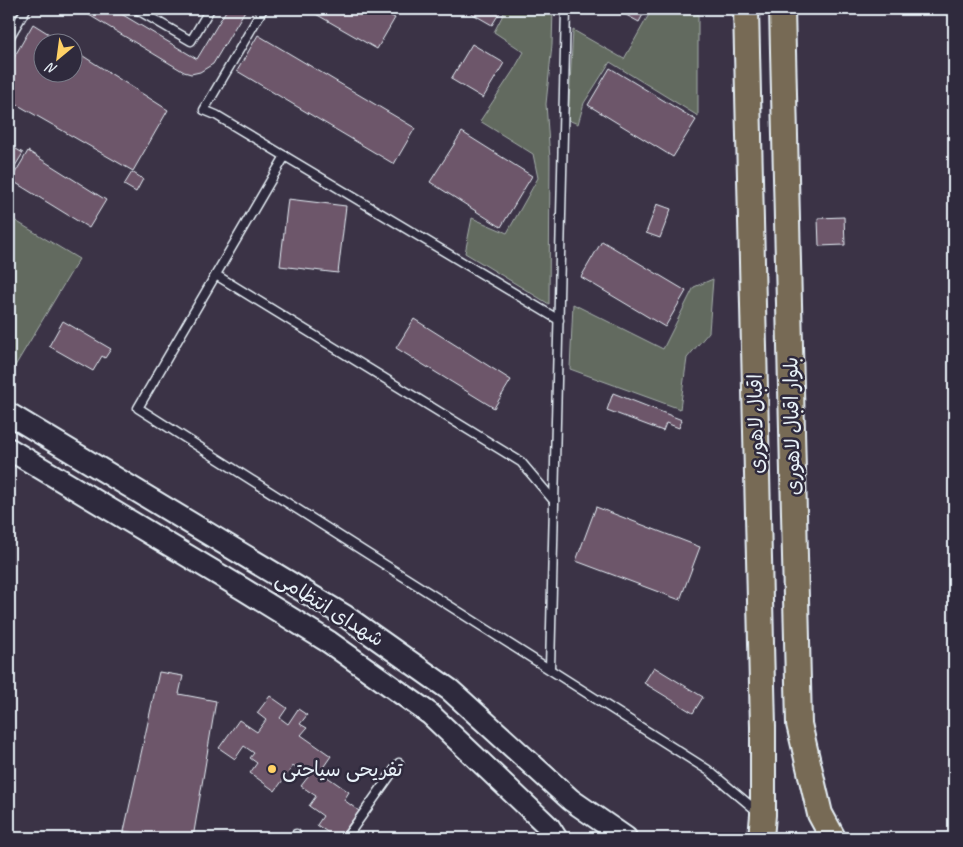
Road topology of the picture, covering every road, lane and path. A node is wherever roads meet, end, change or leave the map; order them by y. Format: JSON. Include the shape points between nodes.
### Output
{"nodes":[{"id":1,"x":26,"y":9,"type":"edge"},
{"id":2,"x":136,"y":9,"type":"edge"},
{"id":3,"x":210,"y":9,"type":"edge"},
{"id":4,"x":264,"y":9,"type":"edge"},
{"id":5,"x":566,"y":9,"type":"edge"},
{"id":6,"x":746,"y":9,"type":"edge"},
{"id":7,"x":782,"y":9,"type":"edge"},
{"id":8,"x":9,"y":38,"type":"edge"},
{"id":9,"x":286,"y":156,"type":"junction"},
{"id":10,"x":216,"y":275,"type":"junction"},
{"id":11,"x":558,"y":320,"type":"junction"},
{"id":12,"x":9,"y":414,"type":"edge"},
{"id":13,"x":9,"y":449,"type":"edge"},
{"id":14,"x":554,"y":501,"type":"junction"},
{"id":15,"x":259,"y":564,"type":"junction"},
{"id":16,"x":243,"y":589,"type":"junction"},
{"id":17,"x":550,"y":669,"type":"junction"},
{"id":18,"x":399,"y":763,"type":"dead end"},
{"id":19,"x":762,"y":827,"type":"edge"},
{"id":20,"x":346,"y":838,"type":"edge"},
{"id":21,"x":556,"y":838,"type":"edge"},
{"id":22,"x":626,"y":838,"type":"edge"},
{"id":23,"x":833,"y":838,"type":"edge"}],
"edges":[{"from":1,"to":8,"type":"lane"},
{"from":2,"to":3,"type":"lane","via":[[191,41]]},
{"from":4,"to":9,"type":"lane","via":[[204,110]]},
{"from":5,"to":11,"type":"lane"},
{"from":6,"to":19,"type":"main road","name":"اقبال لاهوری","via":[[763,727]]},
{"from":7,"to":23,"type":"main road","name":"بلوار اقبال لاهوری","via":[[799,724],[820,814]]},
{"from":9,"to":10,"type":"lane"},
{"from":9,"to":11,"type":"lane"},
{"from":10,"to":14,"type":"lane","via":[[521,462]]},
{"from":10,"to":17,"type":"lane","via":[[138,408]]},
{"from":11,"to":14,"type":"lane"},
{"from":12,"to":15,"type":"main road","name":"شهدای انتظامی"},
{"from":13,"to":16,"type":"main road","name":"شهدای انتظامی"},
{"from":14,"to":17,"type":"lane"},
{"from":15,"to":16,"type":"main road"},
{"from":15,"to":22,"type":"main road","name":"شهدای انتظامی","via":[[345,616],[450,690],[571,800]]},
{"from":16,"to":21,"type":"main road","name":"شهدای انتظامی","via":[[329,642],[430,714],[549,827]]},
{"from":17,"to":19,"type":"lane","via":[[708,770]]},
{"from":18,"to":20,"type":"lane"}]}
